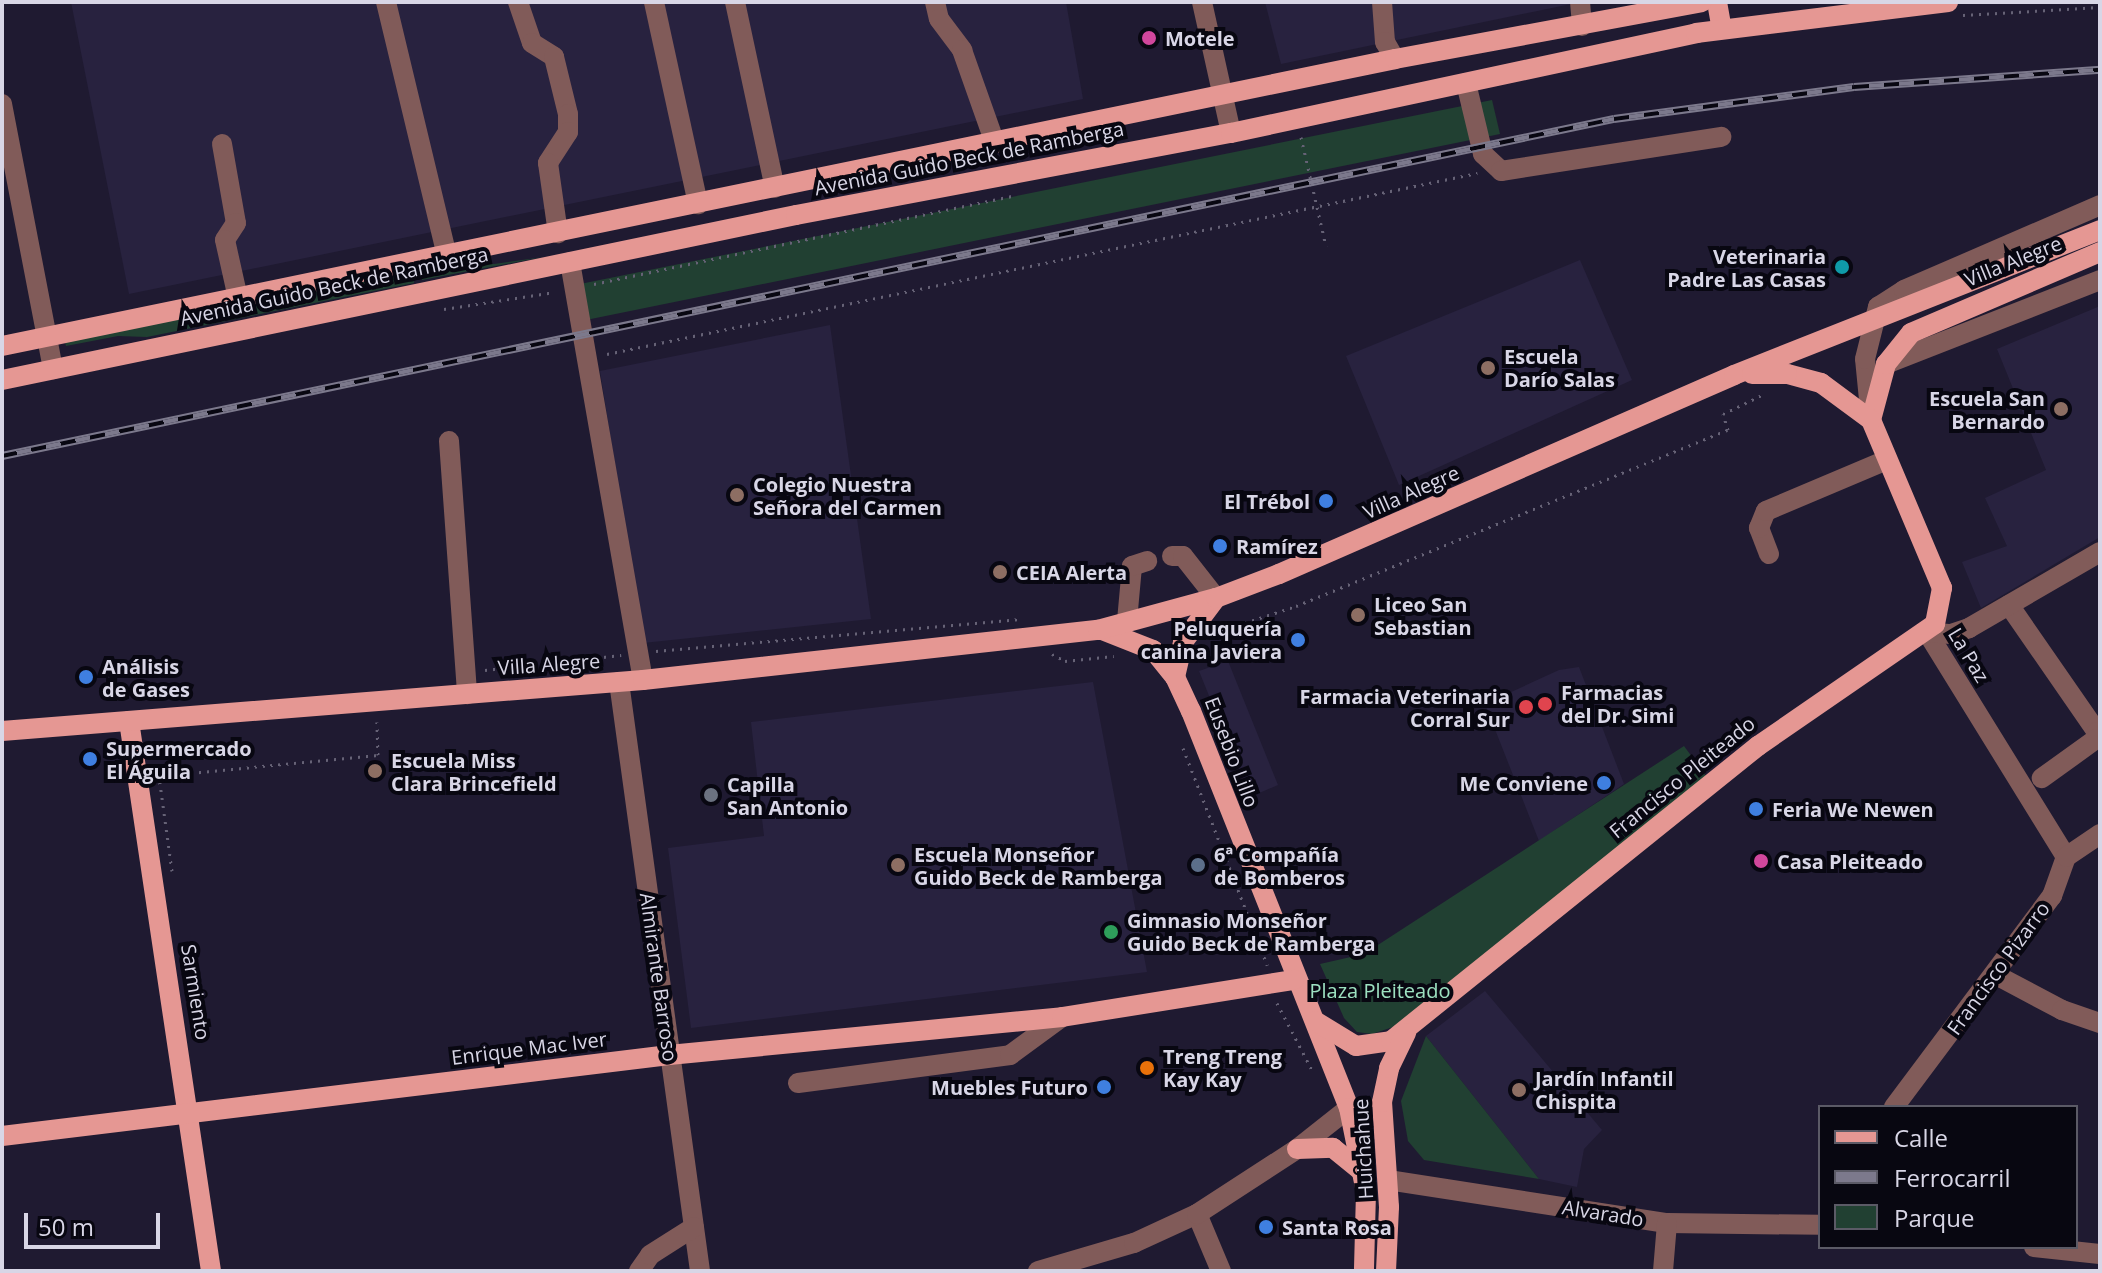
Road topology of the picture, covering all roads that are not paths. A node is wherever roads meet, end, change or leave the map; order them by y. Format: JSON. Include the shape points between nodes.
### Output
{"nodes":[{"id":1,"x":386,"y":2,"type":"edge"},
{"id":2,"x":518,"y":2,"type":"edge"},
{"id":3,"x":654,"y":2,"type":"edge"},
{"id":4,"x":735,"y":2,"type":"edge"},
{"id":5,"x":935,"y":2,"type":"edge"},
{"id":6,"x":1202,"y":2,"type":"edge"},
{"id":7,"x":1382,"y":2,"type":"edge"},
{"id":8,"x":1580,"y":2,"type":"edge"},
{"id":9,"x":1702,"y":2,"type":"edge"},
{"id":10,"x":1717,"y":2,"type":"edge"},
{"id":11,"x":1948,"y":2,"type":"edge"},
{"id":12,"x":1582,"y":26,"type":"junction"},
{"id":13,"x":1722,"y":29,"type":"junction"},
{"id":14,"x":1395,"y":59,"type":"junction"},
{"id":15,"x":1466,"y":83,"type":"junction"},
{"id":16,"x":1404,"y":96,"type":"junction"},
{"id":17,"x":1224,"y":98,"type":"junction"},
{"id":18,"x":2,"y":104,"type":"edge"},
{"id":19,"x":1231,"y":133,"type":"junction"},
{"id":20,"x":1721,"y":137,"type":"dead end"},
{"id":21,"x":995,"y":143,"type":"junction"},
{"id":22,"x":222,"y":144,"type":"dead end"},
{"id":23,"x":775,"y":188,"type":"junction"},
{"id":24,"x":698,"y":204,"type":"junction"},
{"id":25,"x":2100,"y":205,"type":"edge"},
{"id":26,"x":593,"y":226,"type":"junction"},
{"id":27,"x":2100,"y":230,"type":"edge"},
{"id":28,"x":558,"y":233,"type":"junction"},
{"id":29,"x":534,"y":238,"type":"junction"},
{"id":30,"x":2100,"y":252,"type":"edge"},
{"id":31,"x":447,"y":256,"type":"junction"},
{"id":32,"x":570,"y":262,"type":"junction"},
{"id":33,"x":2100,"y":280,"type":"edge"},
{"id":34,"x":238,"y":298,"type":"junction"},
{"id":35,"x":1874,"y":319,"type":"junction"},
{"id":36,"x":47,"y":337,"type":"junction"},
{"id":37,"x":2,"y":346,"type":"edge"},
{"id":38,"x":1886,"y":364,"type":"junction"},
{"id":39,"x":53,"y":369,"type":"junction"},
{"id":40,"x":1734,"y":375,"type":"junction"},
{"id":41,"x":2,"y":380,"type":"edge"},
{"id":42,"x":1871,"y":420,"type":"junction"},
{"id":43,"x":449,"y":441,"type":"dead end"},
{"id":44,"x":1887,"y":460,"type":"junction"},
{"id":45,"x":2100,"y":552,"type":"edge"},
{"id":46,"x":1769,"y":554,"type":"dead end"},
{"id":47,"x":1172,"y":556,"type":"dead end"},
{"id":48,"x":1147,"y":561,"type":"dead end"},
{"id":49,"x":1216,"y":598,"type":"junction"},
{"id":50,"x":2009,"y":605,"type":"junction"},
{"id":51,"x":1127,"y":621,"type":"junction"},
{"id":52,"x":1098,"y":630,"type":"junction"},
{"id":53,"x":1927,"y":632,"type":"junction"},
{"id":54,"x":1175,"y":677,"type":"junction"},
{"id":55,"x":643,"y":680,"type":"junction"},
{"id":56,"x":619,"y":682,"type":"junction"},
{"id":57,"x":467,"y":694,"type":"junction"},
{"id":58,"x":129,"y":721,"type":"junction"},
{"id":59,"x":2,"y":731,"type":"edge"},
{"id":60,"x":2042,"y":778,"type":"dead end"},
{"id":61,"x":2100,"y":834,"type":"edge"},
{"id":62,"x":2066,"y":857,"type":"junction"},
{"id":63,"x":1996,"y":975,"type":"junction"},
{"id":64,"x":1294,"y":980,"type":"junction"},
{"id":65,"x":1062,"y":1017,"type":"junction"},
{"id":66,"x":1315,"y":1021,"type":"junction"},
{"id":67,"x":2100,"y":1023,"type":"edge"},
{"id":68,"x":1408,"y":1029,"type":"junction"},
{"id":69,"x":669,"y":1055,"type":"junction"},
{"id":70,"x":798,"y":1083,"type":"dead end"},
{"id":71,"x":1896,"y":1105,"type":"edge"},
{"id":72,"x":1349,"y":1108,"type":"junction"},
{"id":73,"x":190,"y":1114,"type":"junction"},
{"id":74,"x":2,"y":1136,"type":"edge"},
{"id":75,"x":1297,"y":1149,"type":"junction"},
{"id":76,"x":1363,"y":1173,"type":"junction"},
{"id":77,"x":1388,"y":1180,"type":"junction"},
{"id":78,"x":1197,"y":1214,"type":"junction"},
{"id":79,"x":1818,"y":1221,"type":"edge"},
{"id":80,"x":1667,"y":1223,"type":"junction"},
{"id":81,"x":694,"y":1227,"type":"junction"},
{"id":82,"x":2053,"y":1249,"type":"edge"},
{"id":83,"x":2100,"y":1254,"type":"edge"},
{"id":84,"x":211,"y":1271,"type":"edge"},
{"id":85,"x":639,"y":1271,"type":"edge"},
{"id":86,"x":700,"y":1271,"type":"edge"},
{"id":87,"x":1038,"y":1271,"type":"edge"},
{"id":88,"x":1221,"y":1271,"type":"edge"},
{"id":89,"x":1364,"y":1271,"type":"edge"},
{"id":90,"x":1386,"y":1271,"type":"edge"},
{"id":91,"x":1663,"y":1271,"type":"edge"}],
"edges":[{"from":1,"to":31,"type":"street"},
{"from":2,"to":28,"type":"street","via":[[532,43],[554,57],[568,114],[568,132],[548,163]]},
{"from":3,"to":24,"type":"street"},
{"from":4,"to":23,"type":"street"},
{"from":5,"to":21,"type":"street","via":[[939,19],[962,50]]},
{"from":6,"to":17,"type":"street"},
{"from":7,"to":14,"type":"street","via":[[1385,42]]},
{"from":8,"to":12,"type":"street"},
{"from":9,"to":12,"type":"main road","name":"Avenida Guido Beck de Ramberga"},
{"from":10,"to":13,"type":"main road"},
{"from":11,"to":13,"type":"main road","name":"Avenida Guido Beck de Ramberga"},
{"from":12,"to":14,"type":"main road","name":"Avenida Guido Beck de Ramberga"},
{"from":13,"to":15,"type":"main road","name":"Avenida Guido Beck de Ramberga"},
{"from":14,"to":16,"type":"main road"},
{"from":14,"to":17,"type":"main road","name":"Avenida Guido Beck de Ramberga"},
{"from":15,"to":16,"type":"main road","name":"Avenida Guido Beck de Ramberga"},
{"from":15,"to":20,"type":"street","via":[[1483,154],[1496,169]]},
{"from":16,"to":19,"type":"main road","name":"Avenida Guido Beck de Ramberga"},
{"from":17,"to":19,"type":"street"},
{"from":17,"to":21,"type":"main road","name":"Avenida Guido Beck de Ramberga"},
{"from":18,"to":36,"type":"street"},
{"from":19,"to":32,"type":"main road","name":"Avenida Guido Beck de Ramberga"},
{"from":21,"to":23,"type":"main road","name":"Avenida Guido Beck de Ramberga"},
{"from":22,"to":34,"type":"street","via":[[236,223],[225,240]]},
{"from":23,"to":24,"type":"main road","name":"Avenida Guido Beck de Ramberga"},
{"from":24,"to":26,"type":"main road","name":"Avenida Guido Beck de Ramberga"},
{"from":25,"to":35,"type":"street","via":[[1904,290],[1878,307]]},
{"from":26,"to":28,"type":"main road","name":"Avenida Guido Beck de Ramberga"},
{"from":26,"to":32,"type":"main road","via":[[575,243]]},
{"from":27,"to":35,"type":"main road","name":"Villa Alegre"},
{"from":28,"to":29,"type":"main road","name":"Avenida Guido Beck de Ramberga"},
{"from":29,"to":31,"type":"main road","name":"Avenida Guido Beck de Ramberga"},
{"from":29,"to":32,"type":"main road","via":[[556,246]]},
{"from":30,"to":38,"type":"main road","name":"Villa Alegre","via":[[1933,319],[1899,344]]},
{"from":31,"to":34,"type":"main road","name":"Avenida Guido Beck de Ramberga"},
{"from":32,"to":39,"type":"main road","name":"Avenida Guido Beck de Ramberga"},
{"from":32,"to":55,"type":"street"},
{"from":33,"to":38,"type":"street"},
{"from":34,"to":36,"type":"main road","name":"Avenida Guido Beck de Ramberga"},
{"from":35,"to":40,"type":"main road","name":"Villa Alegre"},
{"from":35,"to":42,"type":"street","via":[[1865,359]]},
{"from":36,"to":37,"type":"main road","name":"Avenida Guido Beck de Ramberga"},
{"from":36,"to":39,"type":"street"},
{"from":38,"to":42,"type":"main road","name":"Villa Alegre"},
{"from":39,"to":41,"type":"main road","name":"Avenida Guido Beck de Ramberga"},
{"from":40,"to":42,"type":"main road","name":"Villa Alegre","via":[[1770,372],[1804,378],[1848,399]]},
{"from":40,"to":49,"type":"main road","name":"Villa Alegre"},
{"from":42,"to":44,"type":"main road","name":"La Paz"},
{"from":43,"to":57,"type":"street"},
{"from":44,"to":46,"type":"street","via":[[1766,511],[1759,528]]},
{"from":44,"to":53,"type":"main road","name":"La Paz","via":[[1942,588],[1940,615]]},
{"from":45,"to":50,"type":"street","name":"Francisco Pleiteado"},
{"from":47,"to":49,"type":"street","via":[[1183,556]]},
{"from":48,"to":51,"type":"street","via":[[1132,566]]},
{"from":49,"to":51,"type":"main road","name":"Villa Alegre"},
{"from":49,"to":54,"type":"main road","via":[[1183,642]]},
{"from":50,"to":53,"type":"street","name":"Francisco Pleiteado","via":[[1951,634]]},
{"from":50,"to":60,"type":"street","via":[[2097,732],[2096,739]]},
{"from":51,"to":52,"type":"main road","name":"Villa Alegre"},
{"from":52,"to":54,"type":"main road","name":"Villa Alegre","via":[[1146,646]]},
{"from":52,"to":55,"type":"main road","name":"Villa Alegre"},
{"from":53,"to":62,"type":"street","name":"La Paz"},
{"from":53,"to":68,"type":"main road","name":"Francisco Pleiteado","via":[[1758,746]]},
{"from":54,"to":64,"type":"main road","name":"Eusebio Lillo"},
{"from":55,"to":56,"type":"main road","name":"Villa Alegre"},
{"from":56,"to":57,"type":"main road","name":"Villa Alegre"},
{"from":56,"to":69,"type":"street","name":"Almirante Barroso"},
{"from":57,"to":58,"type":"main road","name":"Villa Alegre"},
{"from":58,"to":59,"type":"main road","name":"Villa Alegre"},
{"from":58,"to":73,"type":"main road","name":"Sarmiento"},
{"from":61,"to":62,"type":"street"},
{"from":62,"to":63,"type":"street","name":"Francisco Pizarro","via":[[2052,896]]},
{"from":63,"to":67,"type":"street","via":[[2062,1010]]},
{"from":63,"to":71,"type":"street","name":"Francisco Pizarro"},
{"from":64,"to":65,"type":"main road","name":"Enrique Mac Iver"},
{"from":64,"to":66,"type":"main road","name":"Eusebio Lillo"},
{"from":65,"to":69,"type":"main road","name":"Enrique Mac Iver"},
{"from":65,"to":70,"type":"street","name":"Enrique Mac Iver","via":[[1002,1057]]},
{"from":66,"to":68,"type":"main road","name":"Francisco Pleiteado","via":[[1333,1036],[1366,1048]]},
{"from":66,"to":72,"type":"main road","name":"Eusebio Lillo"},
{"from":68,"to":77,"type":"main road","name":"Huichahue","via":[[1384,1089]]},
{"from":69,"to":73,"type":"main road","name":"Enrique Mac Iver"},
{"from":69,"to":81,"type":"street","name":"Almirante Barroso"},
{"from":72,"to":75,"type":"street"},
{"from":72,"to":76,"type":"main road","name":"Huichahue"},
{"from":73,"to":74,"type":"main road","name":"Enrique Mac Iver"},
{"from":73,"to":84,"type":"main road","name":"Sarmiento"},
{"from":75,"to":76,"type":"main road","via":[[1333,1148]]},
{"from":75,"to":78,"type":"street"},
{"from":76,"to":89,"type":"main road","name":"Huichahue"},
{"from":77,"to":80,"type":"street","name":"Alvarado"},
{"from":77,"to":90,"type":"main road","name":"Huichahue"},
{"from":78,"to":87,"type":"street","via":[[1134,1243]]},
{"from":78,"to":88,"type":"street"},
{"from":79,"to":80,"type":"street","name":"Alvarado"},
{"from":80,"to":91,"type":"street"},
{"from":81,"to":85,"type":"street","via":[[650,1255]]},
{"from":81,"to":86,"type":"street","name":"Almirante Barroso"},
{"from":82,"to":83,"type":"street"}]}
